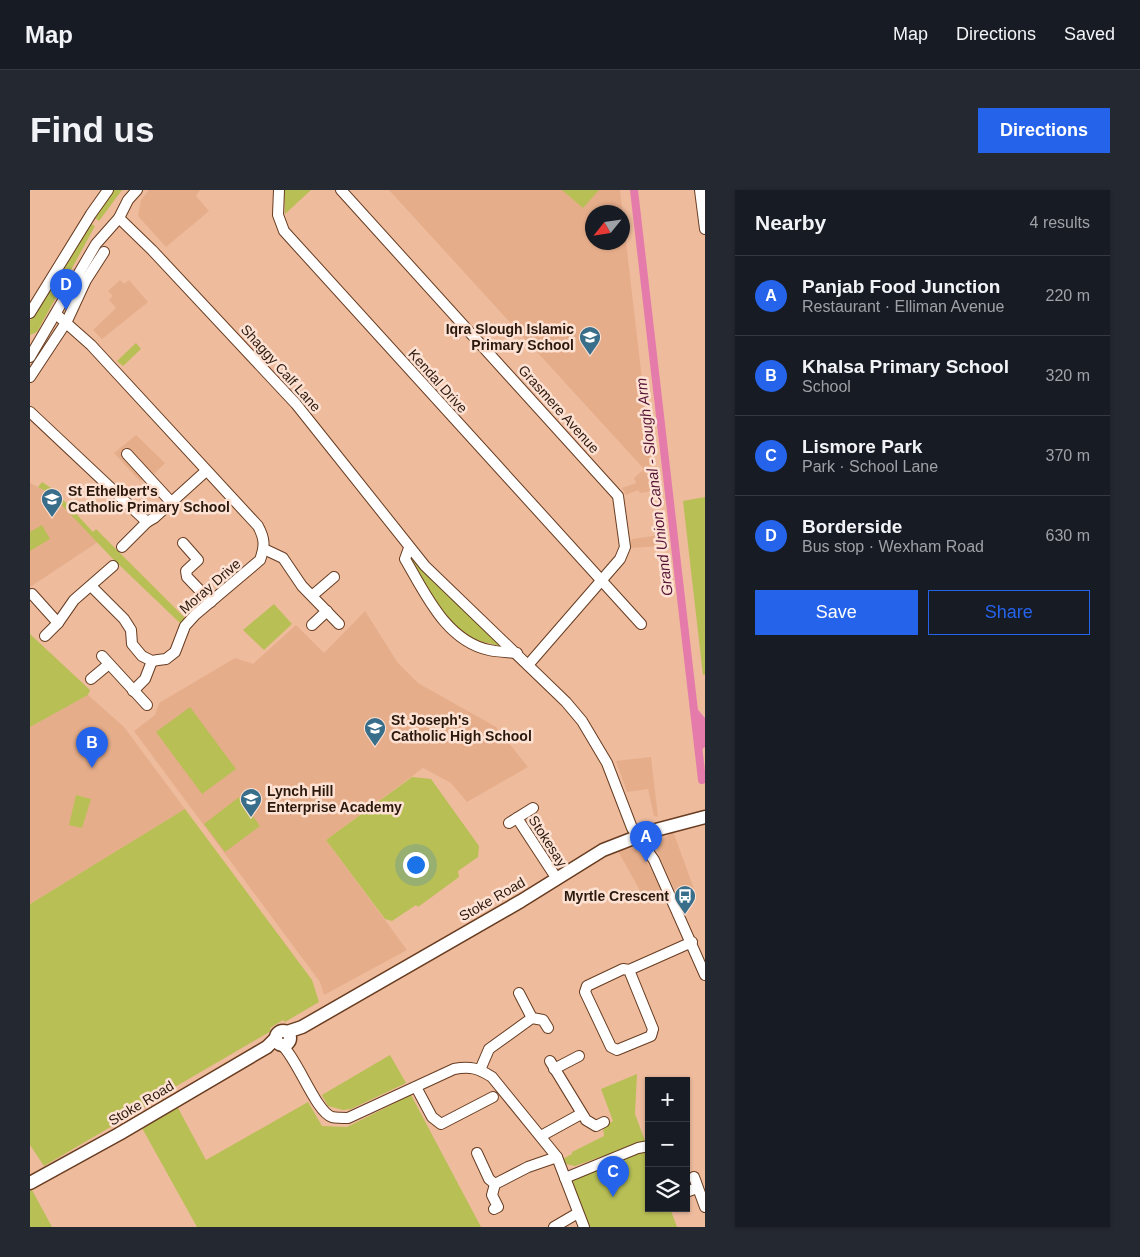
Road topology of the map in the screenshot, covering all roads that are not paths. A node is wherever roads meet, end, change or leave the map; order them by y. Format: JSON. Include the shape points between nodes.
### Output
{"nodes":[{"id":1,"x":108,"y":190,"type":"edge"},
{"id":2,"x":137,"y":190,"type":"edge"},
{"id":3,"x":278,"y":190,"type":"edge"},
{"id":4,"x":341,"y":190,"type":"edge"},
{"id":5,"x":702,"y":193,"type":"edge"},
{"id":6,"x":119,"y":218,"type":"junction"},
{"id":7,"x":705,"y":229,"type":"edge"},
{"id":8,"x":103,"y":257,"type":"dead end"},
{"id":9,"x":30,"y":312,"type":"edge"},
{"id":10,"x":56,"y":314,"type":"junction"},
{"id":11,"x":66,"y":321,"type":"junction"},
{"id":12,"x":33,"y":345,"type":"edge"},
{"id":13,"x":30,"y":357,"type":"edge"},
{"id":14,"x":30,"y":377,"type":"edge"},
{"id":15,"x":30,"y":412,"type":"edge"},
{"id":16,"x":126,"y":454,"type":"dead end"},
{"id":17,"x":206,"y":471,"type":"junction"},
{"id":18,"x":172,"y":503,"type":"junction"},
{"id":19,"x":147,"y":522,"type":"junction"},
{"id":20,"x":183,"y":543,"type":"dead end"},
{"id":21,"x":122,"y":547,"type":"dead end"},
{"id":22,"x":409,"y":548,"type":"junction"},
{"id":23,"x":264,"y":549,"type":"junction"},
{"id":24,"x":114,"y":566,"type":"dead end"},
{"id":25,"x":334,"y":577,"type":"dead end"},
{"id":26,"x":600,"y":582,"type":"junction"},
{"id":27,"x":92,"y":587,"type":"junction"},
{"id":28,"x":32,"y":594,"type":"dead end"},
{"id":29,"x":314,"y":596,"type":"junction"},
{"id":30,"x":211,"y":602,"type":"junction"},
{"id":31,"x":327,"y":611,"type":"junction"},
{"id":32,"x":58,"y":623,"type":"junction"},
{"id":33,"x":339,"y":624,"type":"dead end"},
{"id":34,"x":641,"y":624,"type":"dead end"},
{"id":35,"x":312,"y":625,"type":"dead end"},
{"id":36,"x":45,"y":636,"type":"dead end"},
{"id":37,"x":516,"y":654,"type":"junction"},
{"id":38,"x":152,"y":661,"type":"junction"},
{"id":39,"x":528,"y":664,"type":"junction"},
{"id":40,"x":91,"y":679,"type":"dead end"},
{"id":41,"x":133,"y":691,"type":"junction"},
{"id":42,"x":147,"y":706,"type":"dead end"},
{"id":43,"x":533,"y":808,"type":"dead end"},
{"id":44,"x":705,"y":817,"type":"edge"},
{"id":45,"x":637,"y":836,"type":"junction"},
{"id":46,"x":557,"y":879,"type":"junction"},
{"id":47,"x":692,"y":942,"type":"junction"},
{"id":48,"x":629,"y":970,"type":"junction"},
{"id":49,"x":705,"y":975,"type":"edge"},
{"id":50,"x":519,"y":993,"type":"dead end"},
{"id":51,"x":532,"y":1018,"type":"junction"},
{"id":52,"x":548,"y":1028,"type":"dead end"},
{"id":53,"x":282,"y":1041,"type":"junction"},
{"id":54,"x":580,"y":1056,"type":"dead end"},
{"id":55,"x":480,"y":1070,"type":"junction"},
{"id":56,"x":416,"y":1087,"type":"junction"},
{"id":57,"x":493,"y":1096,"type":"dead end"},
{"id":58,"x":581,"y":1114,"type":"junction"},
{"id":59,"x":604,"y":1122,"type":"dead end"},
{"id":60,"x":541,"y":1136,"type":"junction"},
{"id":61,"x":645,"y":1147,"type":"edge"},
{"id":62,"x":477,"y":1153,"type":"dead end"},
{"id":63,"x":557,"y":1157,"type":"junction"},
{"id":64,"x":565,"y":1178,"type":"junction"},
{"id":65,"x":30,"y":1183,"type":"edge"},
{"id":66,"x":495,"y":1184,"type":"junction"},
{"id":67,"x":690,"y":1188,"type":"edge"},
{"id":68,"x":705,"y":1207,"type":"edge"},
{"id":69,"x":494,"y":1209,"type":"dead end"},
{"id":70,"x":578,"y":1213,"type":"junction"},
{"id":71,"x":554,"y":1227,"type":"edge"},
{"id":72,"x":584,"y":1227,"type":"edge"}],
"edges":[{"from":1,"to":9,"type":"street"},
{"from":2,"to":6,"type":"street"},
{"from":3,"to":26,"type":"street","name":"Kendal Drive","via":[[278,215],[284,231]]},
{"from":4,"to":26,"type":"street","name":"Grasmere Avenue","via":[[618,496],[625,547],[620,559]]},
{"from":5,"to":7,"type":"street"},
{"from":6,"to":10,"type":"street","via":[[96,244]]},
{"from":6,"to":22,"type":"street","name":"Shaggy Calf Lane","via":[[296,404]]},
{"from":8,"to":11,"type":"street","via":[[86,280]]},
{"from":10,"to":11,"type":"street"},
{"from":10,"to":12,"type":"street"},
{"from":11,"to":14,"type":"street"},
{"from":11,"to":17,"type":"street"},
{"from":12,"to":13,"type":"street"},
{"from":15,"to":19,"type":"street"},
{"from":16,"to":18,"type":"street"},
{"from":17,"to":18,"type":"street"},
{"from":17,"to":23,"type":"street","via":[[258,526],[264,537]]},
{"from":18,"to":19,"type":"street"},
{"from":19,"to":21,"type":"street"},
{"from":20,"to":30,"type":"street","via":[[198,560],[186,571],[186,577]]},
{"from":22,"to":37,"type":"street","name":"Shaggy Calf Lane"},
{"from":22,"to":37,"type":"street","name":"Shaggy Calf Lane","via":[[405,558],[449,627],[476,646]]},
{"from":23,"to":29,"type":"street","via":[[283,558],[302,586]]},
{"from":23,"to":30,"type":"street","name":"Moray Drive","via":[[260,560]]},
{"from":24,"to":27,"type":"street"},
{"from":25,"to":29,"type":"street"},
{"from":26,"to":34,"type":"street","name":"Kendal Drive"},
{"from":26,"to":39,"type":"street","name":"Grasmere Avenue"},
{"from":27,"to":32,"type":"street","via":[[74,600]]},
{"from":27,"to":38,"type":"street","via":[[124,619],[131,630],[132,644],[142,656]]},
{"from":28,"to":32,"type":"street"},
{"from":29,"to":31,"type":"street"},
{"from":30,"to":38,"type":"street","name":"Moray Drive","via":[[186,626],[175,652]]},
{"from":31,"to":33,"type":"street"},
{"from":31,"to":35,"type":"street"},
{"from":32,"to":36,"type":"street"},
{"from":37,"to":39,"type":"street","name":"Shaggy Calf Lane"},
{"from":38,"to":41,"type":"street","via":[[145,679]]},
{"from":39,"to":45,"type":"street","name":"Shaggy Calf Lane","via":[[582,721],[607,763]]},
{"from":40,"to":41,"type":"street","via":[[106,660]]},
{"from":41,"to":42,"type":"street"},
{"from":43,"to":46,"type":"street","name":"Stokesay","via":[[513,821]]},
{"from":44,"to":45,"type":"main road","name":"Stoke Road"},
{"from":45,"to":46,"type":"main road","name":"Stoke Road","via":[[603,850]]},
{"from":45,"to":47,"type":"street","name":"Shaggy Calf Lane","via":[[652,857]]},
{"from":46,"to":53,"type":"main road","name":"Stoke Road","via":[[302,1026]]},
{"from":47,"to":48,"type":"street"},
{"from":47,"to":49,"type":"street","name":"Shaggy Calf Lane"},
{"from":48,"to":48,"type":"street","via":[[623,969],[587,986],[585,992],[612,1047],[617,1050],[651,1036],[653,1029]]},
{"from":50,"to":51,"type":"street"},
{"from":51,"to":52,"type":"street","via":[[543,1020]]},
{"from":51,"to":55,"type":"street","via":[[489,1049]]},
{"from":53,"to":56,"type":"street","via":[[322,1110],[332,1117],[348,1118]]},
{"from":53,"to":65,"type":"main road","name":"Stoke Road"},
{"from":54,"to":58,"type":"street","via":[[552,1065]]},
{"from":55,"to":56,"type":"street","via":[[454,1069]]},
{"from":55,"to":60,"type":"street","via":[[492,1077]]},
{"from":56,"to":57,"type":"street","via":[[432,1117],[440,1124]]},
{"from":58,"to":59,"type":"street","via":[[596,1126]]},
{"from":58,"to":60,"type":"street"},
{"from":60,"to":63,"type":"street"},
{"from":61,"to":64,"type":"street"},
{"from":62,"to":66,"type":"street","via":[[489,1179]]},
{"from":63,"to":64,"type":"street"},
{"from":63,"to":66,"type":"street"},
{"from":64,"to":70,"type":"street"},
{"from":66,"to":69,"type":"street","via":[[492,1195],[498,1207]]},
{"from":67,"to":68,"type":"street","via":[[696,1182]]},
{"from":70,"to":71,"type":"street"},
{"from":70,"to":72,"type":"street"}]}
